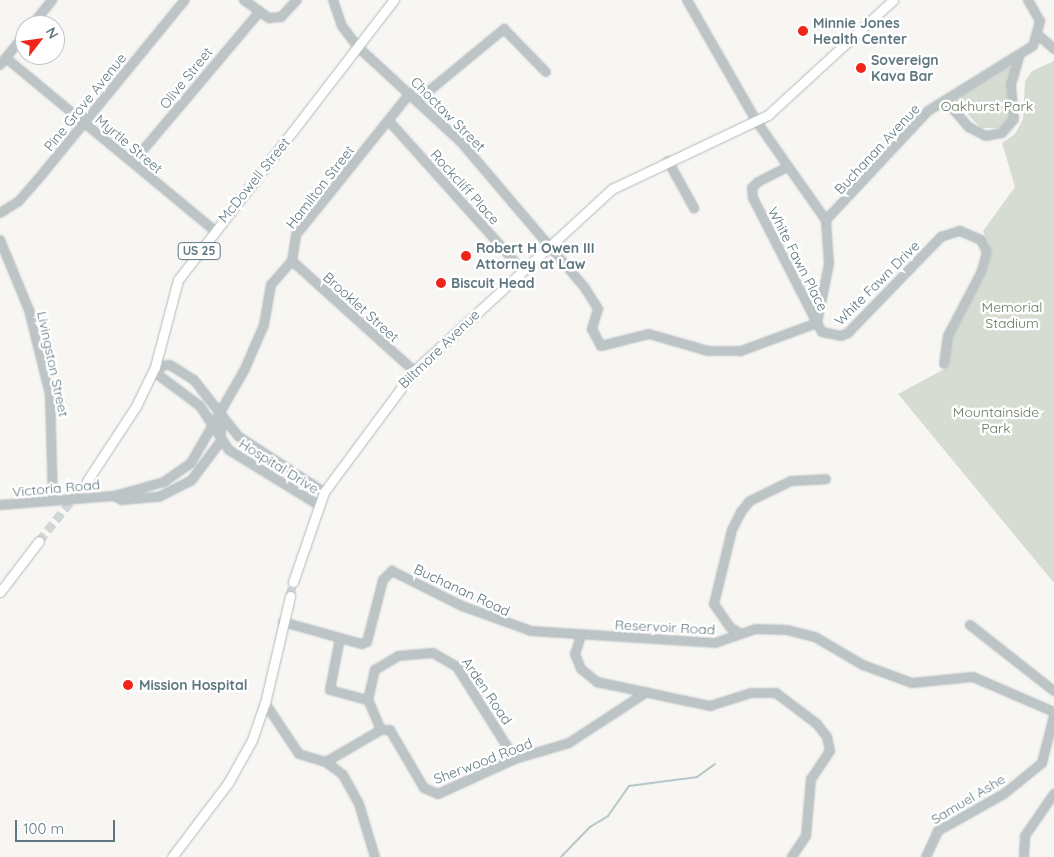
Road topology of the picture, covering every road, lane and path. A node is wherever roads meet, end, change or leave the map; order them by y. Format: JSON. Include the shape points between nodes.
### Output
{"nodes":[{"id":1,"x":52,"y":0,"type":"edge"},
{"id":2,"x":185,"y":0,"type":"edge"},
{"id":3,"x":244,"y":0,"type":"edge"},
{"id":4,"x":297,"y":0,"type":"edge"},
{"id":5,"x":333,"y":0,"type":"edge"},
{"id":6,"x":394,"y":0,"type":"edge"},
{"id":7,"x":687,"y":0,"type":"edge"},
{"id":8,"x":893,"y":0,"type":"edge"},
{"id":9,"x":1028,"y":0,"type":"edge"},
{"id":10,"x":260,"y":11,"type":"junction"},
{"id":11,"x":40,"y":15,"type":"edge"},
{"id":12,"x":1037,"y":34,"type":"junction"},
{"id":13,"x":15,"y":47,"type":"edge"},
{"id":14,"x":358,"y":47,"type":"junction"},
{"id":15,"x":1054,"y":49,"type":"edge"},
{"id":16,"x":1019,"y":57,"type":"junction"},
{"id":17,"x":6,"y":58,"type":"junction"},
{"id":18,"x":0,"y":65,"type":"edge"},
{"id":19,"x":546,"y":72,"type":"dead end"},
{"id":20,"x":410,"y":93,"type":"junction"},
{"id":21,"x":418,"y":100,"type":"junction"},
{"id":22,"x":946,"y":101,"type":"junction"},
{"id":23,"x":389,"y":121,"type":"junction"},
{"id":24,"x":84,"y":122,"type":"junction"},
{"id":25,"x":757,"y":122,"type":"junction"},
{"id":26,"x":668,"y":161,"type":"junction"},
{"id":27,"x":133,"y":162,"type":"junction"},
{"id":28,"x":787,"y":167,"type":"junction"},
{"id":29,"x":694,"y":208,"type":"dead end"},
{"id":30,"x":0,"y":213,"type":"edge"},
{"id":31,"x":826,"y":220,"type":"junction"},
{"id":32,"x":214,"y":230,"type":"junction"},
{"id":33,"x":0,"y":240,"type":"edge"},
{"id":34,"x":549,"y":246,"type":"junction"},
{"id":35,"x":292,"y":260,"type":"junction"},
{"id":36,"x":522,"y":270,"type":"junction"},
{"id":37,"x":817,"y":323,"type":"junction"},
{"id":38,"x":944,"y":364,"type":"dead end"},
{"id":39,"x":155,"y":366,"type":"junction"},
{"id":40,"x":414,"y":371,"type":"junction"},
{"id":41,"x":222,"y":413,"type":"junction"},
{"id":42,"x":213,"y":428,"type":"junction"},
{"id":43,"x":221,"y":441,"type":"junction"},
{"id":44,"x":826,"y":479,"type":"dead end"},
{"id":45,"x":87,"y":480,"type":"tunnel mouth"},
{"id":46,"x":324,"y":492,"type":"junction"},
{"id":47,"x":114,"y":496,"type":"junction"},
{"id":48,"x":53,"y":500,"type":"junction"},
{"id":49,"x":317,"y":504,"type":"junction"},
{"id":50,"x":0,"y":505,"type":"edge"},
{"id":51,"x":39,"y":541,"type":"tunnel mouth"},
{"id":52,"x":293,"y":582,"type":"tunnel mouth"},
{"id":53,"x":0,"y":592,"type":"edge"},
{"id":54,"x":290,"y":596,"type":"tunnel mouth"},
{"id":55,"x":283,"y":622,"type":"junction"},
{"id":56,"x":970,"y":625,"type":"dead end"},
{"id":57,"x":741,"y":634,"type":"junction"},
{"id":58,"x":581,"y":636,"type":"junction"},
{"id":59,"x":340,"y":638,"type":"junction"},
{"id":60,"x":1054,"y":690,"type":"edge"},
{"id":61,"x":647,"y":692,"type":"junction"},
{"id":62,"x":368,"y":700,"type":"junction"},
{"id":63,"x":265,"y":702,"type":"junction"},
{"id":64,"x":1054,"y":712,"type":"edge"},
{"id":65,"x":1054,"y":716,"type":"edge"},
{"id":66,"x":381,"y":730,"type":"junction"},
{"id":67,"x":515,"y":759,"type":"junction"},
{"id":68,"x":326,"y":762,"type":"junction"},
{"id":69,"x":1054,"y":794,"type":"edge"},
{"id":70,"x":172,"y":857,"type":"edge"},
{"id":71,"x":374,"y":857,"type":"edge"},
{"id":72,"x":792,"y":857,"type":"edge"},
{"id":73,"x":926,"y":857,"type":"edge"},
{"id":74,"x":1024,"y":857,"type":"edge"}],
"edges":[{"from":1,"to":11,"type":"street"},
{"from":2,"to":24,"type":"street","name":"Pine Grove Avenue"},
{"from":3,"to":10,"type":"street"},
{"from":4,"to":10,"type":"street","via":[[281,16],[269,18]]},
{"from":5,"to":14,"type":"street","name":"Choctaw Street","via":[[342,26]]},
{"from":6,"to":14,"type":"main road","name":"McDowell Street","number":"US 25"},
{"from":7,"to":25,"type":"street"},
{"from":8,"to":25,"type":"main road","name":"Biltmore Avenue"},
{"from":9,"to":12,"type":"street","via":[[1040,21]]},
{"from":10,"to":27,"type":"street","name":"Olive Street"},
{"from":12,"to":15,"type":"street"},
{"from":12,"to":16,"type":"street","name":"Buchanan Avenue","via":[[1033,46]]},
{"from":13,"to":17,"type":"street"},
{"from":14,"to":20,"type":"street","name":"Choctaw Street"},
{"from":14,"to":32,"type":"main road","name":"McDowell Street","number":"US 25"},
{"from":16,"to":22,"type":"street","name":"Buchanan Avenue"},
{"from":16,"to":22,"type":"street","via":[[1011,85],[1014,119],[1002,134],[986,136],[969,127]]},
{"from":17,"to":18,"type":"street"},
{"from":17,"to":24,"type":"street","name":"Myrtle Street"},
{"from":19,"to":21,"type":"street","via":[[504,29]]},
{"from":20,"to":21,"type":"street","name":"Choctaw Street"},
{"from":20,"to":23,"type":"street","name":"Hamilton Street"},
{"from":21,"to":34,"type":"street","name":"Choctaw Street","via":[[460,141]]},
{"from":22,"to":31,"type":"street","name":"Buchanan Avenue","via":[[928,111]]},
{"from":23,"to":35,"type":"street","name":"Hamilton Street","via":[[296,235]]},
{"from":23,"to":36,"type":"street","name":"Rockcliff Place"},
{"from":24,"to":27,"type":"street","name":"Myrtle Street"},
{"from":24,"to":30,"type":"street","name":"Pine Grove Avenue","via":[[19,201]]},
{"from":25,"to":26,"type":"main road","name":"Biltmore Avenue"},
{"from":25,"to":28,"type":"street"},
{"from":26,"to":29,"type":"street"},
{"from":26,"to":34,"type":"main road","name":"Biltmore Avenue","via":[[612,189]]},
{"from":27,"to":32,"type":"street","name":"Myrtle Street"},
{"from":28,"to":31,"type":"street"},
{"from":28,"to":37,"type":"street","name":"White Fawn Place","via":[[758,182],[752,188],[753,198]]},
{"from":31,"to":37,"type":"street","name":"White Fawn Drive","via":[[829,264]]},
{"from":32,"to":39,"type":"main road","name":"McDowell Street","number":"US 25","via":[[178,280]]},
{"from":33,"to":48,"type":"street","name":"Livingston Street","via":[[28,306],[50,394]]},
{"from":34,"to":36,"type":"main road","name":"Biltmore Avenue"},
{"from":34,"to":37,"type":"street","name":"Choctaw Street","via":[[596,304],[598,316],[592,329],[601,346],[649,334],[708,351],[741,351]]},
{"from":35,"to":40,"type":"street","name":"Brooklet Street"},
{"from":35,"to":41,"type":"street","via":[[271,285],[264,325]]},
{"from":36,"to":40,"type":"main road","name":"Biltmore Avenue"},
{"from":37,"to":38,"type":"street","name":"White Fawn Drive","via":[[828,335],[848,333],[941,237],[951,232],[970,232],[981,240],[987,252],[982,271],[948,336]]},
{"from":39,"to":41,"type":"street","name":"Hospital Drive","via":[[170,365],[194,380]]},
{"from":39,"to":42,"type":"street","name":"Hospital Drive","via":[[161,377],[195,401]]},
{"from":39,"to":45,"type":"main road","name":"McDowell Street","number":"US 25","via":[[136,406]]},
{"from":40,"to":46,"type":"main road","name":"Biltmore Avenue"},
{"from":41,"to":42,"type":"street","name":"Victoria Road"},
{"from":41,"to":43,"type":"street"},
{"from":41,"to":46,"type":"street","name":"Hospital Drive","via":[[238,436]]},
{"from":42,"to":43,"type":"street","name":"Hospital Drive"},
{"from":42,"to":47,"type":"street","name":"Victoria Road","via":[[191,463],[174,477]]},
{"from":43,"to":47,"type":"street","name":"Victoria Road","via":[[200,472],[169,494],[135,500]]},
{"from":43,"to":49,"type":"street","name":"Hospital Drive"},
{"from":44,"to":57,"type":"street","via":[[791,481],[750,501],[741,512],[732,530],[714,604]]},
{"from":46,"to":49,"type":"main road","name":"Biltmore Avenue"},
{"from":47,"to":48,"type":"street","name":"Victoria Road"},
{"from":48,"to":50,"type":"street","name":"Victoria Road"},
{"from":49,"to":52,"type":"main road","name":"Biltmore Avenue"},
{"from":51,"to":53,"type":"main road"},
{"from":54,"to":55,"type":"main road"},
{"from":55,"to":59,"type":"street"},
{"from":55,"to":63,"type":"main road"},
{"from":56,"to":60,"type":"street"},
{"from":57,"to":58,"type":"street","name":"Reservoir Road","via":[[715,643]]},
{"from":57,"to":64,"type":"street","name":"Reservoir Road","via":[[787,630],[816,637],[863,665],[912,683],[973,677]]},
{"from":58,"to":59,"type":"street","name":"Buchanan Road","via":[[504,624],[392,571],[383,580],[368,642]]},
{"from":58,"to":61,"type":"street","via":[[575,654],[581,669],[597,682]]},
{"from":59,"to":62,"type":"street","via":[[330,690]]},
{"from":61,"to":67,"type":"street","name":"Sherwood Road","via":[[570,743]]},
{"from":61,"to":72,"type":"street","via":[[710,706],[751,693],[776,693],[817,724],[827,737],[830,751],[811,780],[806,836]]},
{"from":62,"to":66,"type":"street"},
{"from":62,"to":67,"type":"street","name":"Arden Road","via":[[370,679],[383,664],[410,653],[444,656],[457,667]]},
{"from":63,"to":68,"type":"street","via":[[299,754]]},
{"from":63,"to":70,"type":"main road","via":[[242,761]]},
{"from":65,"to":73,"type":"street","name":"Samuel Ashe","via":[[1042,763],[1004,794],[938,831],[930,840]]},
{"from":66,"to":67,"type":"street","name":"Sherwood Road","via":[[395,734],[424,788],[433,794]]},
{"from":66,"to":68,"type":"street"},
{"from":68,"to":71,"type":"street","via":[[340,771],[353,790]]},
{"from":69,"to":74,"type":"street","via":[[1025,836]]}]}
